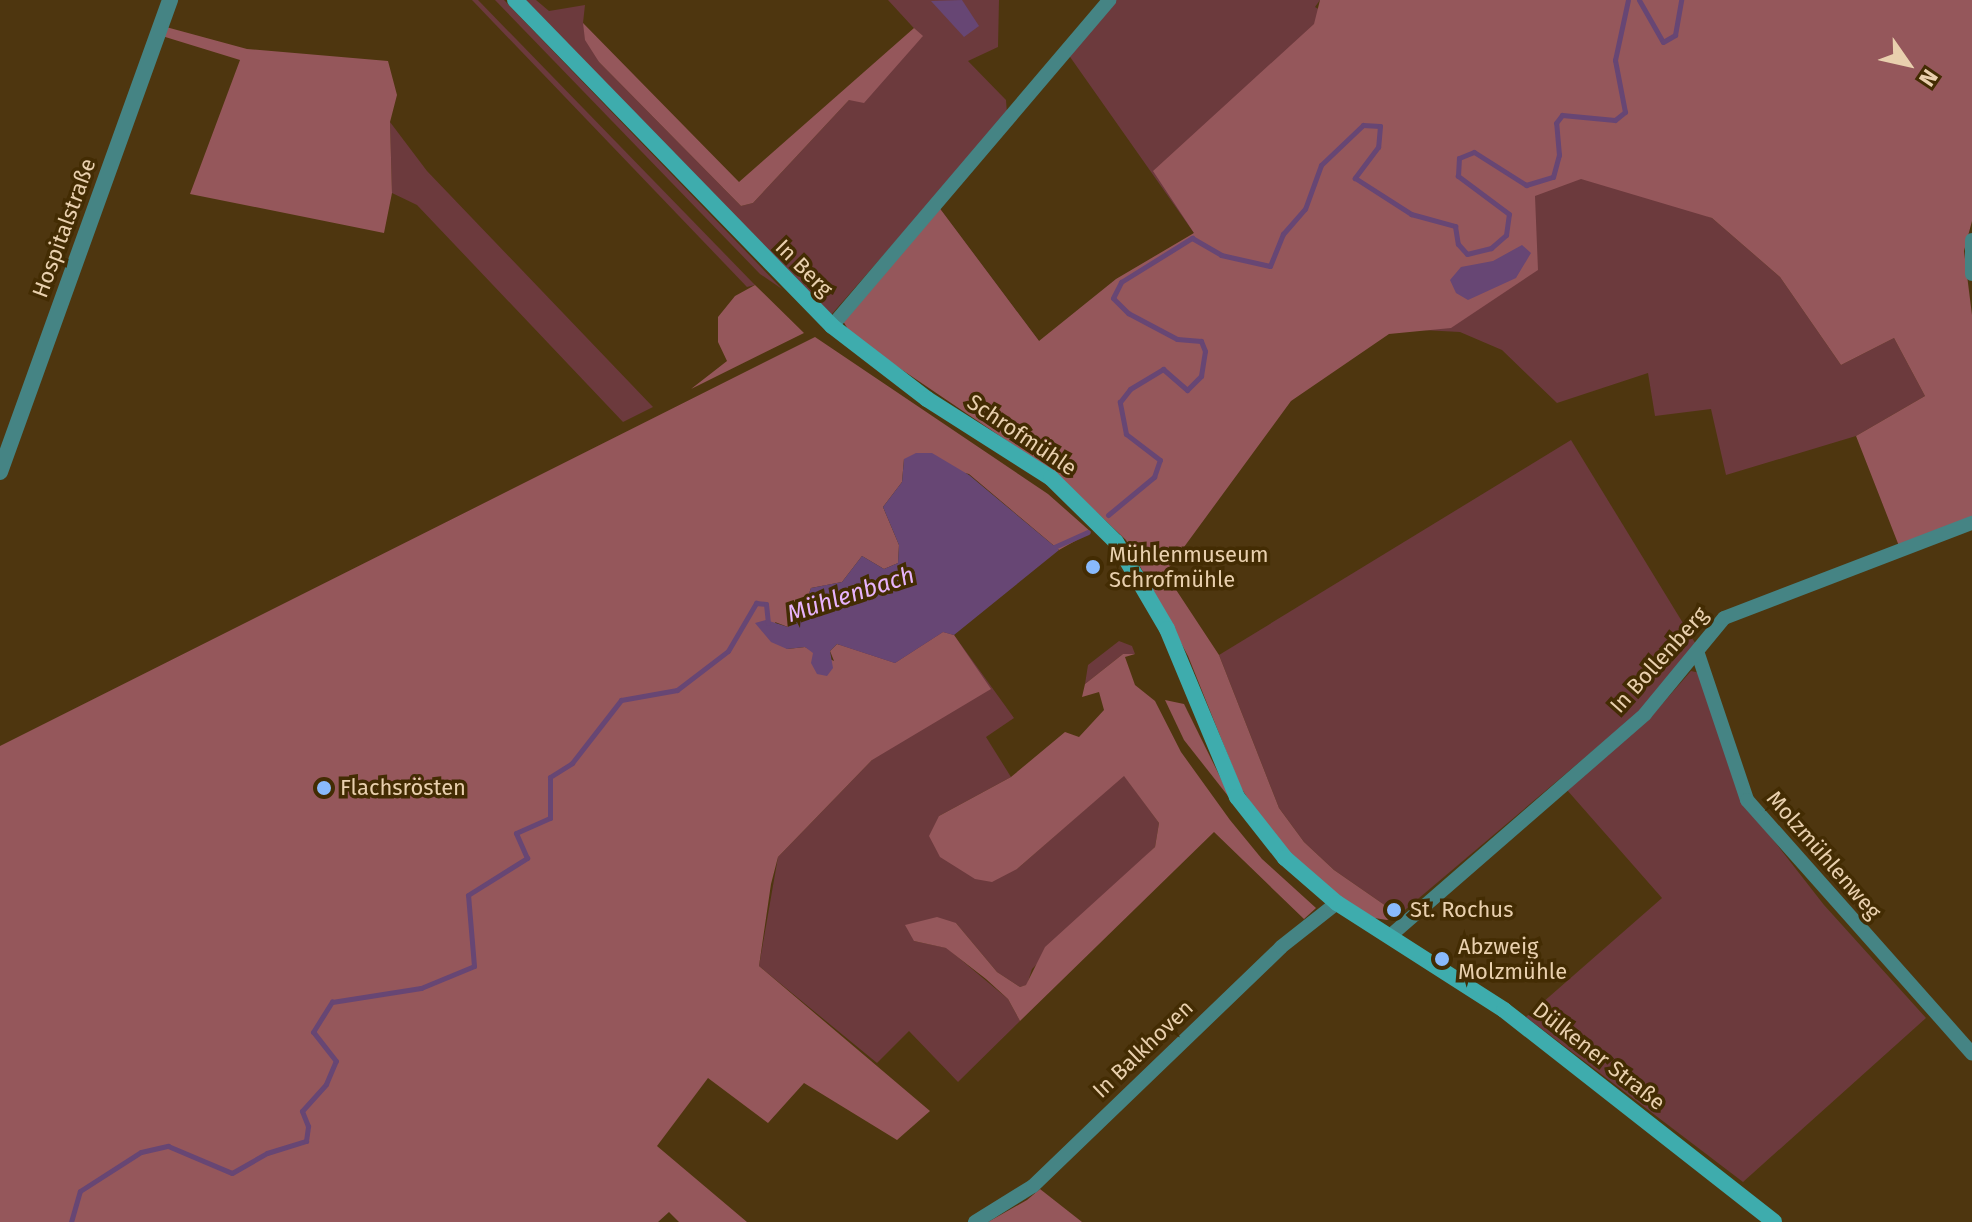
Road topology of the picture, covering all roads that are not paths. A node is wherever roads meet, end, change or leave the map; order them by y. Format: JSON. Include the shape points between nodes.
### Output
{"nodes":[{"id":1,"x":170,"y":0,"type":"edge"},
{"id":2,"x":515,"y":0,"type":"edge"},
{"id":3,"x":1109,"y":0,"type":"edge"},
{"id":4,"x":1972,"y":240,"type":"edge"},
{"id":5,"x":1972,"y":274,"type":"edge"},
{"id":6,"x":832,"y":326,"type":"junction"},
{"id":7,"x":0,"y":472,"type":"edge"},
{"id":8,"x":1972,"y":523,"type":"edge"},
{"id":9,"x":1698,"y":654,"type":"junction"},
{"id":10,"x":1337,"y":903,"type":"junction"},
{"id":11,"x":1390,"y":936,"type":"junction"},
{"id":12,"x":1972,"y":1053,"type":"edge"},
{"id":13,"x":975,"y":1222,"type":"edge"},
{"id":14,"x":1774,"y":1222,"type":"edge"}],
"edges":[{"from":1,"to":7,"type":"street","name":"Hospitalstraße"},
{"from":2,"to":6,"type":"main road","name":"In Berg"},
{"from":3,"to":6,"type":"street","name":"In Berg"},
{"from":4,"to":5,"type":"street"},
{"from":6,"to":10,"type":"main road","name":"Schrofmühle","via":[[916,392],[1081,503],[1146,586],[1245,809],[1285,858]]},
{"from":8,"to":9,"type":"street","name":"In Bollenberg","via":[[1724,618]]},
{"from":9,"to":11,"type":"street","name":"In Bollenberg","via":[[1645,714]]},
{"from":9,"to":12,"type":"street","name":"Molzmühlenweg","via":[[1747,800]]},
{"from":10,"to":11,"type":"main road","name":"Dülkener Straße"},
{"from":10,"to":13,"type":"street","name":"In Balkhoven","via":[[1281,947],[1033,1186]]},
{"from":11,"to":14,"type":"main road","name":"Dülkener Straße","via":[[1504,1010]]}]}
